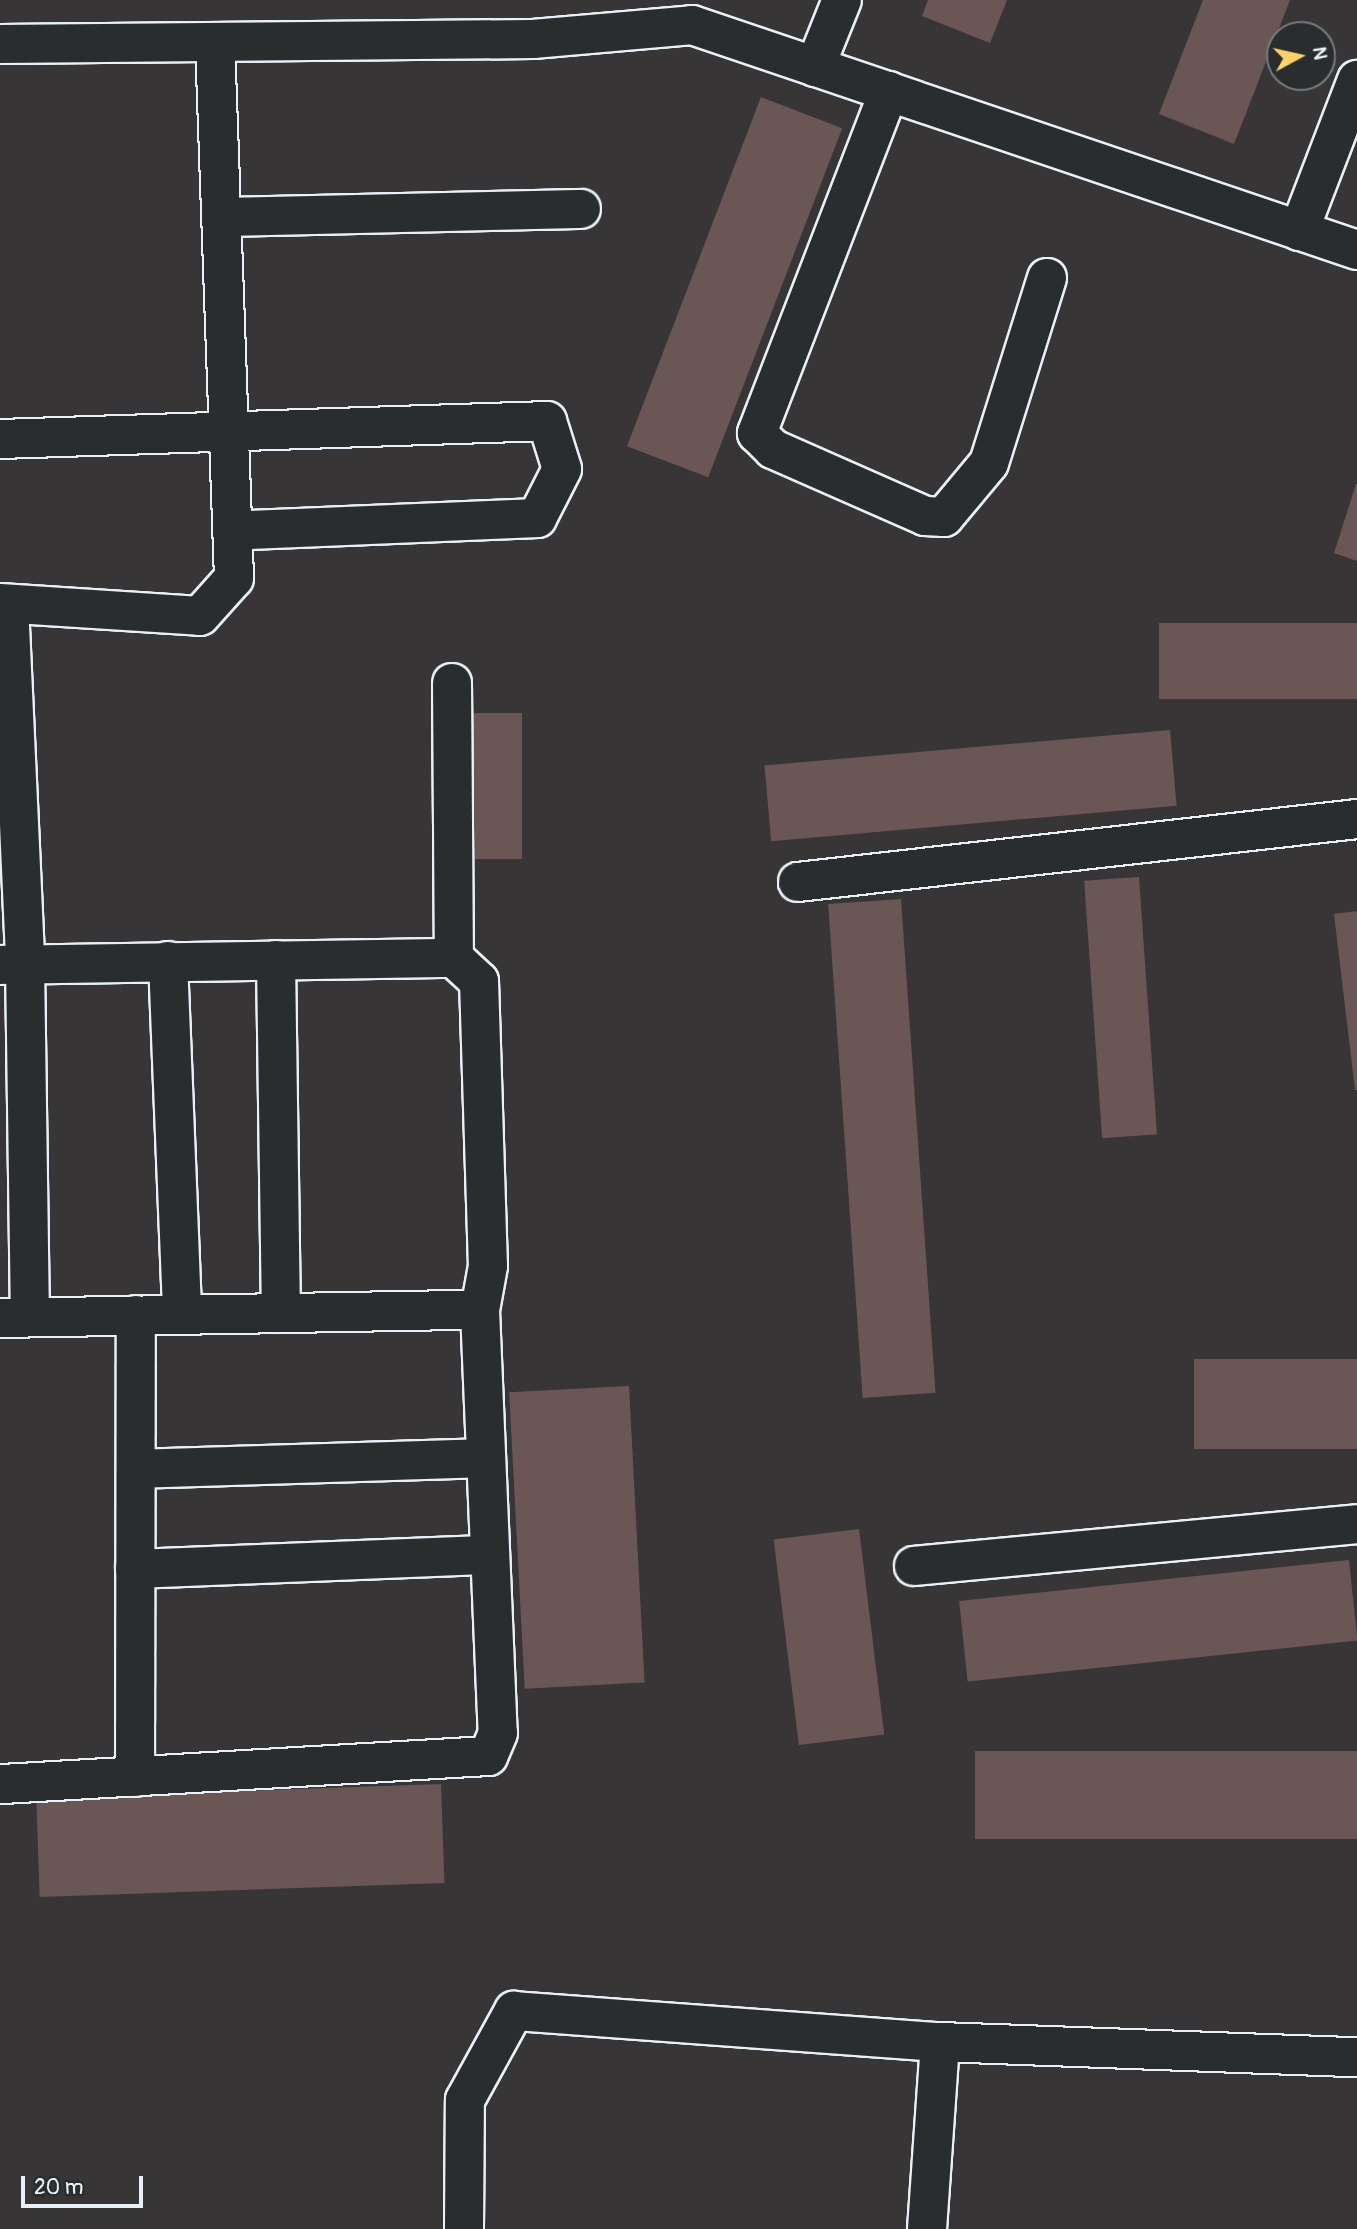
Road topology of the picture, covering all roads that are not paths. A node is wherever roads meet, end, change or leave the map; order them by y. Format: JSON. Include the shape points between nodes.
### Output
{"nodes":[{"id":1,"x":842,"y":0,"type":"edge"},
{"id":2,"x":215,"y":42,"type":"junction"},
{"id":3,"x":0,"y":44,"type":"edge"},
{"id":4,"x":815,"y":67,"type":"junction"},
{"id":5,"x":1357,"y":80,"type":"edge"},
{"id":6,"x":889,"y":91,"type":"junction"},
{"id":7,"x":581,"y":209,"type":"dead end"},
{"id":8,"x":222,"y":217,"type":"junction"},
{"id":9,"x":1299,"y":231,"type":"junction"},
{"id":10,"x":1357,"y":250,"type":"edge"},
{"id":11,"x":1047,"y":278,"type":"dead end"},
{"id":12,"x":229,"y":429,"type":"junction"},
{"id":13,"x":0,"y":439,"type":"edge"},
{"id":14,"x":232,"y":531,"type":"junction"},
{"id":15,"x":5,"y":603,"type":"edge"},
{"id":16,"x":452,"y":683,"type":"dead end"},
{"id":17,"x":1357,"y":819,"type":"edge"},
{"id":18,"x":798,"y":882,"type":"dead end"},
{"id":19,"x":454,"y":958,"type":"junction"},
{"id":20,"x":276,"y":960,"type":"junction"},
{"id":21,"x":169,"y":961,"type":"junction"},
{"id":22,"x":13,"y":964,"type":"edge"},
{"id":23,"x":480,"y":1310,"type":"junction"},
{"id":24,"x":281,"y":1313,"type":"junction"},
{"id":25,"x":136,"y":1315,"type":"junction"},
{"id":26,"x":182,"y":1315,"type":"junction"},
{"id":27,"x":15,"y":1317,"type":"edge"},
{"id":28,"x":486,"y":1458,"type":"junction"},
{"id":29,"x":136,"y":1469,"type":"junction"},
{"id":30,"x":1357,"y":1524,"type":"edge"},
{"id":31,"x":490,"y":1555,"type":"junction"},
{"id":32,"x":914,"y":1566,"type":"dead end"},
{"id":33,"x":135,"y":1569,"type":"junction"},
{"id":34,"x":135,"y":1777,"type":"junction"},
{"id":35,"x":0,"y":1784,"type":"edge"},
{"id":36,"x":940,"y":2042,"type":"junction"},
{"id":37,"x":1357,"y":2057,"type":"edge"},
{"id":38,"x":464,"y":2229,"type":"edge"},
{"id":39,"x":927,"y":2229,"type":"edge"}],
"edges":[{"from":1,"to":4,"type":"street"},
{"from":2,"to":3,"type":"street"},
{"from":2,"to":4,"type":"street","via":[[533,39],[692,25]]},
{"from":2,"to":8,"type":"street"},
{"from":4,"to":6,"type":"street"},
{"from":5,"to":9,"type":"street"},
{"from":6,"to":9,"type":"street"},
{"from":6,"to":11,"type":"street","via":[[757,433],[773,449],[925,516],[943,517],[989,463]]},
{"from":7,"to":8,"type":"street"},
{"from":8,"to":12,"type":"street"},
{"from":9,"to":10,"type":"street"},
{"from":12,"to":13,"type":"street"},
{"from":12,"to":14,"type":"street"},
{"from":12,"to":14,"type":"street","via":[[547,421],[562,469],[537,518]]},
{"from":14,"to":15,"type":"street","via":[[234,578],[200,616]]},
{"from":15,"to":22,"type":"street"},
{"from":16,"to":19,"type":"street"},
{"from":17,"to":18,"type":"street"},
{"from":19,"to":20,"type":"street"},
{"from":19,"to":23,"type":"street","via":[[479,981],[488,1266]]},
{"from":20,"to":21,"type":"street"},
{"from":20,"to":24,"type":"street"},
{"from":21,"to":22,"type":"street"},
{"from":21,"to":26,"type":"street"},
{"from":22,"to":27,"type":"street"},
{"from":23,"to":24,"type":"street"},
{"from":23,"to":28,"type":"street"},
{"from":24,"to":26,"type":"street"},
{"from":25,"to":26,"type":"street"},
{"from":25,"to":27,"type":"street"},
{"from":25,"to":29,"type":"street"},
{"from":28,"to":29,"type":"street"},
{"from":28,"to":31,"type":"street"},
{"from":29,"to":33,"type":"street"},
{"from":30,"to":32,"type":"street"},
{"from":31,"to":33,"type":"street"},
{"from":31,"to":34,"type":"street","via":[[498,1733],[488,1756]]},
{"from":33,"to":34,"type":"street"},
{"from":34,"to":35,"type":"street"},
{"from":36,"to":37,"type":"street"},
{"from":36,"to":38,"type":"street","via":[[514,2011],[465,2100]]},
{"from":36,"to":39,"type":"street"}]}
